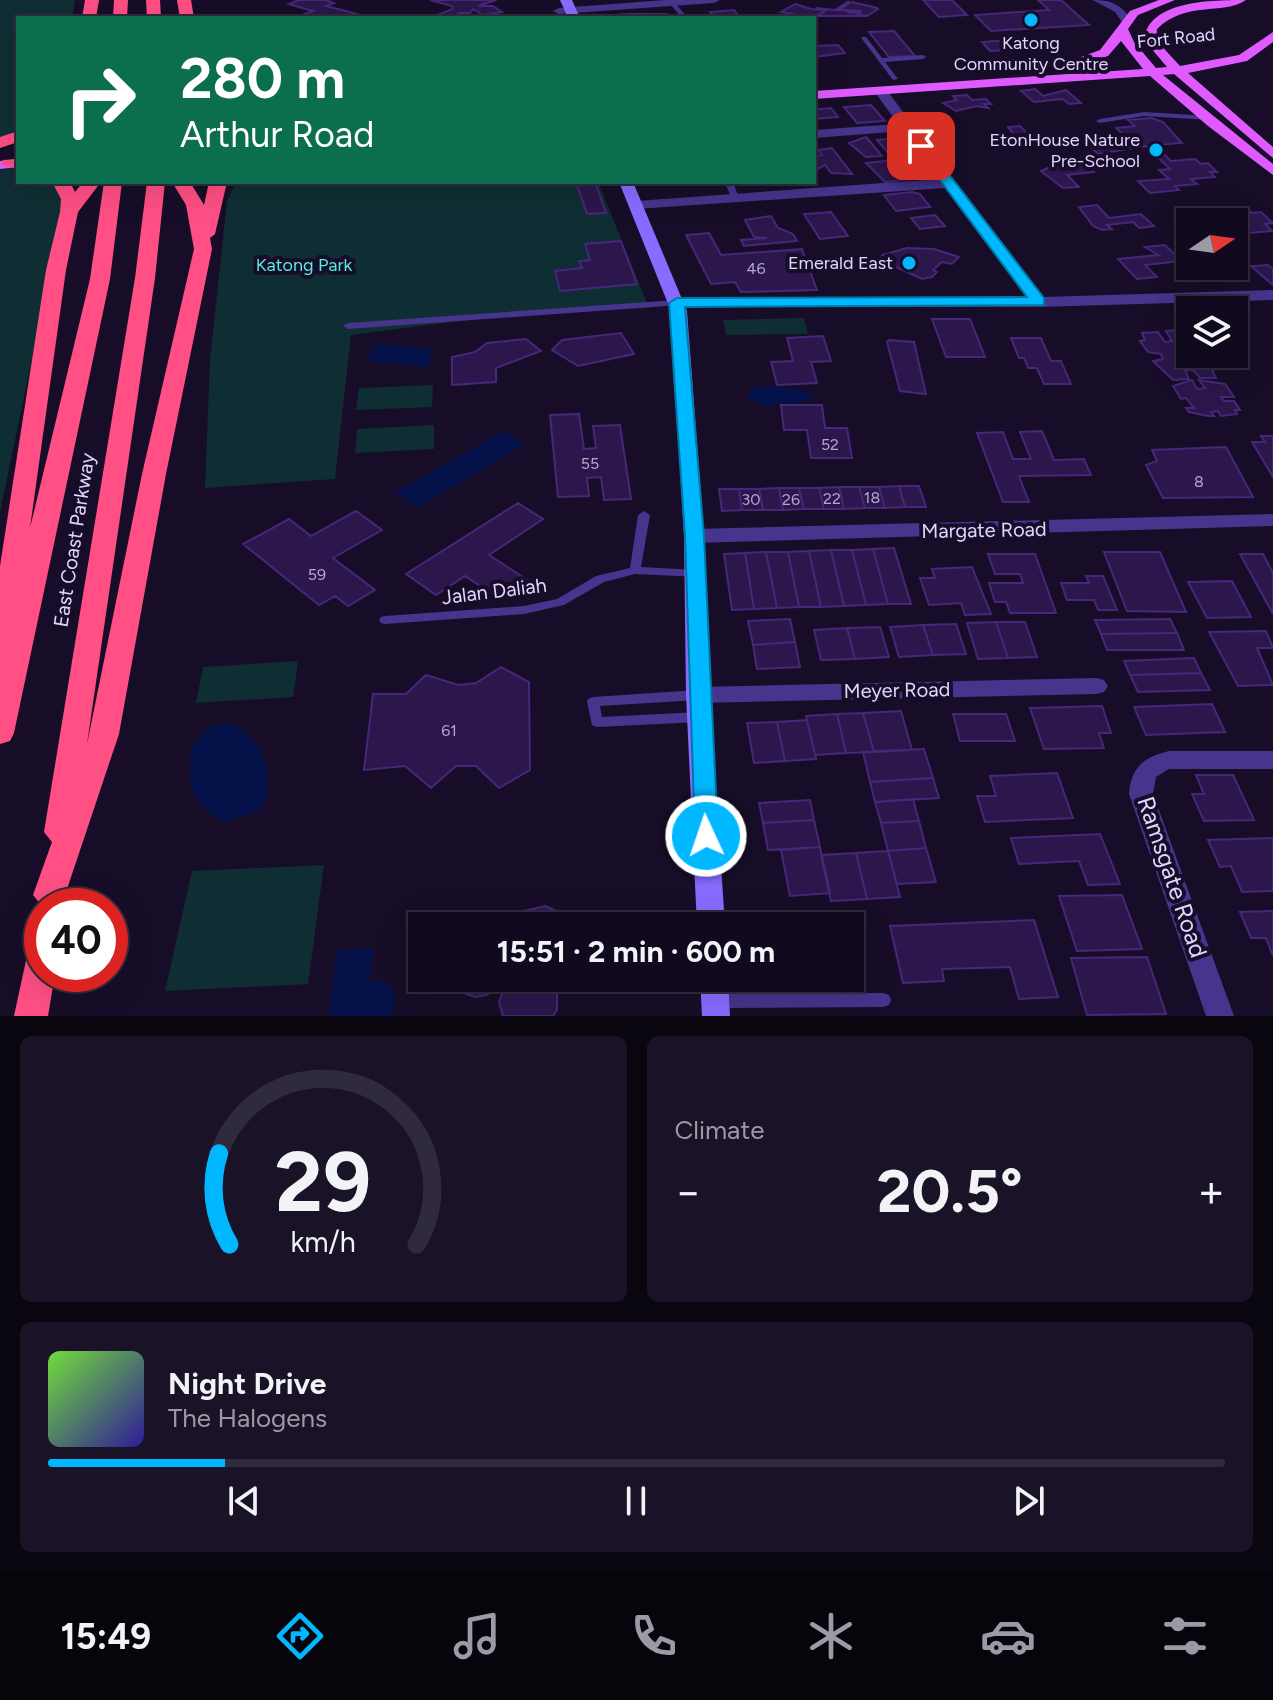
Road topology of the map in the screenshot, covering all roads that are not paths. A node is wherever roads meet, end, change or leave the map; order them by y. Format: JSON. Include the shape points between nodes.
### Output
{"nodes":[{"id":1,"x":714,"y":0,"type":"edge"},
{"id":2,"x":1099,"y":0,"type":"edge"},
{"id":3,"x":1169,"y":0,"type":"edge"},
{"id":4,"x":1240,"y":0,"type":"edge"},
{"id":5,"x":672,"y":3,"type":"junction"},
{"id":6,"x":564,"y":10,"type":"edge"},
{"id":7,"x":683,"y":16,"type":"edge"},
{"id":8,"x":1124,"y":27,"type":"junction"},
{"id":9,"x":1273,"y":36,"type":"edge"},
{"id":10,"x":864,"y":38,"type":"dead end"},
{"id":11,"x":1254,"y":48,"type":"junction"},
{"id":12,"x":923,"y":57,"type":"dead end"},
{"id":13,"x":880,"y":60,"type":"junction"},
{"id":14,"x":1166,"y":60,"type":"junction"},
{"id":15,"x":1143,"y":62,"type":"junction"},
{"id":16,"x":1063,"y":66,"type":"junction"},
{"id":17,"x":1177,"y":70,"type":"junction"},
{"id":18,"x":1154,"y":72,"type":"junction"},
{"id":19,"x":1079,"y":77,"type":"junction"},
{"id":20,"x":895,"y":79,"type":"junction"},
{"id":21,"x":816,"y":83,"type":"edge"},
{"id":22,"x":880,"y":91,"type":"junction"},
{"id":23,"x":816,"y":95,"type":"edge"},
{"id":24,"x":1184,"y":99,"type":"junction"},
{"id":25,"x":1209,"y":118,"type":"junction"},
{"id":26,"x":1100,"y":121,"type":"dead end"},
{"id":27,"x":906,"y":127,"type":"junction"},
{"id":28,"x":816,"y":134,"type":"edge"},
{"id":29,"x":1273,"y":154,"type":"edge"},
{"id":30,"x":1273,"y":171,"type":"edge"},
{"id":31,"x":950,"y":183,"type":"junction"},
{"id":32,"x":62,"y":184,"type":"edge"},
{"id":33,"x":90,"y":184,"type":"edge"},
{"id":34,"x":113,"y":184,"type":"edge"},
{"id":35,"x":182,"y":184,"type":"edge"},
{"id":36,"x":218,"y":184,"type":"edge"},
{"id":37,"x":627,"y":184,"type":"edge"},
{"id":38,"x":730,"y":184,"type":"edge"},
{"id":39,"x":156,"y":193,"type":"edge"},
{"id":40,"x":735,"y":198,"type":"junction"},
{"id":41,"x":636,"y":205,"type":"junction"},
{"id":42,"x":69,"y":212,"type":"junction"},
{"id":43,"x":203,"y":249,"type":"junction"},
{"id":44,"x":1273,"y":295,"type":"edge"},
{"id":45,"x":1038,"y":302,"type":"junction"},
{"id":46,"x":677,"y":303,"type":"junction"},
{"id":47,"x":348,"y":326,"type":"dead end"},
{"id":48,"x":644,"y":515,"type":"dead end"},
{"id":49,"x":1273,"y":520,"type":"edge"},
{"id":50,"x":694,"y":536,"type":"junction"},
{"id":51,"x":635,"y":570,"type":"junction"},
{"id":52,"x":695,"y":574,"type":"junction"},
{"id":53,"x":385,"y":620,"type":"dead end"},
{"id":54,"x":14,"y":651,"type":"junction"},
{"id":55,"x":1096,"y":686,"type":"dead end"},
{"id":56,"x":699,"y":706,"type":"junction"},
{"id":57,"x":0,"y":733,"type":"edge"},
{"id":58,"x":1273,"y":760,"type":"edge"},
{"id":59,"x":51,"y":888,"type":"edge"},
{"id":60,"x":53,"y":888,"type":"edge"},
{"id":61,"x":710,"y":912,"type":"edge"},
{"id":62,"x":35,"y":992,"type":"edge"},
{"id":63,"x":715,"y":998,"type":"edge"},
{"id":64,"x":883,"y":1000,"type":"dead end"},
{"id":65,"x":31,"y":1016,"type":"edge"},
{"id":66,"x":1220,"y":1016,"type":"edge"}],
"edges":[{"from":1,"to":5,"type":"street"},
{"from":2,"to":8,"type":"street","via":[[1119,10]]},
{"from":3,"to":8,"type":"main road","via":[[1142,8]]},
{"from":4,"to":14,"type":"main road","via":[[1185,8],[1155,23],[1150,40]]},
{"from":5,"to":6,"type":"street"},
{"from":5,"to":7,"type":"lane"},
{"from":8,"to":15,"type":"main road"},
{"from":8,"to":16,"type":"main road","via":[[1104,53]]},
{"from":9,"to":11,"type":"main road","name":"Fort Road"},
{"from":10,"to":13,"type":"lane"},
{"from":11,"to":14,"type":"main road","name":"Fort Road"},
{"from":11,"to":17,"type":"main road","name":"Fort Road","via":[[1228,62]]},
{"from":12,"to":13,"type":"lane"},
{"from":13,"to":20,"type":"lane"},
{"from":14,"to":15,"type":"main road","name":"Fort Road"},
{"from":14,"to":17,"type":"main road"},
{"from":15,"to":16,"type":"main road","name":"Fort Road"},
{"from":15,"to":18,"type":"main road"},
{"from":16,"to":20,"type":"main road","name":"Fort Road"},
{"from":17,"to":18,"type":"main road","name":"Fort Road"},
{"from":17,"to":29,"type":"main road"},
{"from":18,"to":19,"type":"main road","name":"Fort Road"},
{"from":18,"to":24,"type":"main road"},
{"from":19,"to":22,"type":"main road","name":"Fort Road"},
{"from":19,"to":24,"type":"main road","via":[[1141,84]]},
{"from":20,"to":21,"type":"main road","name":"Fort Road"},
{"from":22,"to":23,"type":"main road","name":"Fort Road"},
{"from":22,"to":27,"type":"street"},
{"from":24,"to":25,"type":"main road"},
{"from":25,"to":26,"type":"lane","via":[[1144,114]]},
{"from":25,"to":30,"type":"main road"},
{"from":27,"to":28,"type":"street"},
{"from":27,"to":31,"type":"street"},
{"from":31,"to":40,"type":"street"},
{"from":31,"to":45,"type":"street"},
{"from":32,"to":42,"type":"highway","via":[[70,199]]},
{"from":33,"to":42,"type":"highway"},
{"from":34,"to":54,"type":"highway","name":"East Coast Parkway","via":[[112,210]]},
{"from":35,"to":43,"type":"highway","via":[[195,205]]},
{"from":36,"to":43,"type":"highway"},
{"from":37,"to":41,"type":"street"},
{"from":38,"to":40,"type":"lane"},
{"from":39,"to":59,"type":"highway","name":"East Coast Parkway"},
{"from":40,"to":41,"type":"street"},
{"from":41,"to":46,"type":"street"},
{"from":42,"to":54,"type":"highway","via":[[8,583],[5,630]]},
{"from":43,"to":60,"type":"highway","via":[[105,734]]},
{"from":44,"to":45,"type":"street"},
{"from":45,"to":46,"type":"street"},
{"from":46,"to":47,"type":"lane"},
{"from":46,"to":50,"type":"street"},
{"from":48,"to":51,"type":"lane"},
{"from":49,"to":50,"type":"street","name":"Margate Road"},
{"from":50,"to":52,"type":"street"},
{"from":51,"to":52,"type":"lane","name":"Jalan Daliah"},
{"from":51,"to":53,"type":"lane","name":"Jalan Daliah","via":[[600,579],[560,602],[524,610]]},
{"from":52,"to":56,"type":"street"},
{"from":54,"to":57,"type":"highway","name":"East Coast Parkway"},
{"from":55,"to":56,"type":"street","name":"Meyer Road"},
{"from":56,"to":56,"type":"lane","via":[[593,702],[597,722]]},
{"from":56,"to":61,"type":"street"},
{"from":58,"to":66,"type":"street","name":"Ramsgate Road","via":[[1169,760],[1152,763],[1142,776],[1141,794]]},
{"from":62,"to":65,"type":"highway"},
{"from":63,"to":64,"type":"lane"}]}
